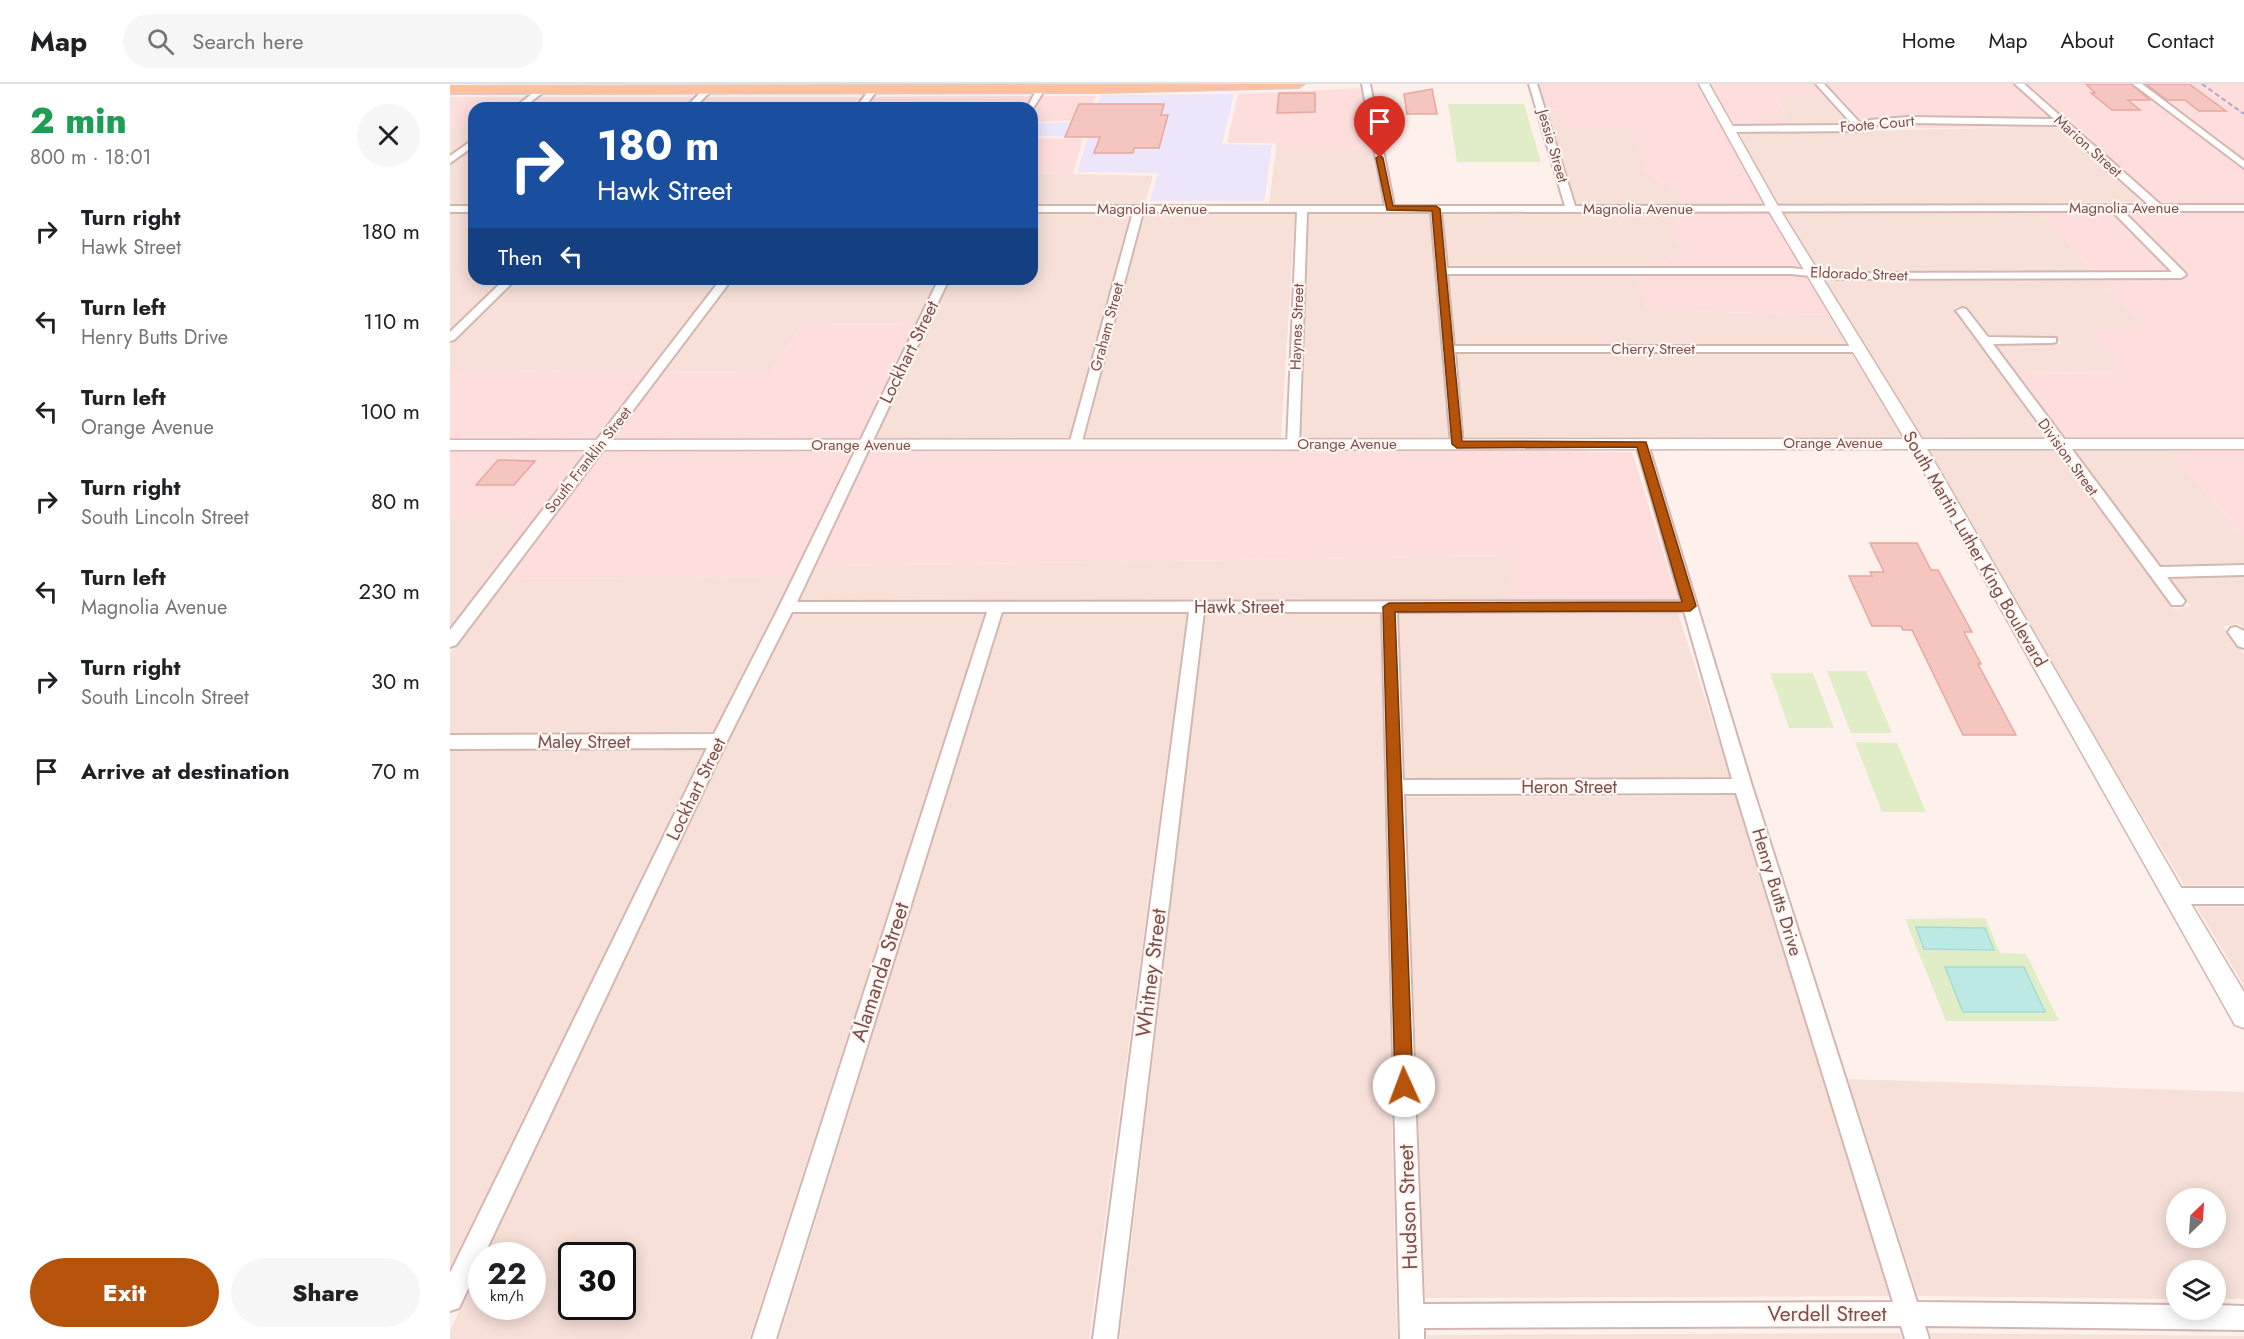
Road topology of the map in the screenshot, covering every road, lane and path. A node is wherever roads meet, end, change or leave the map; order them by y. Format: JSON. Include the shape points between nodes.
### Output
{"nodes":[{"id":1,"x":1299,"y":84,"type":"edge"},
{"id":2,"x":1366,"y":84,"type":"edge"},
{"id":3,"x":1533,"y":84,"type":"edge"},
{"id":4,"x":1704,"y":84,"type":"edge"},
{"id":5,"x":1820,"y":84,"type":"edge"},
{"id":6,"x":2019,"y":84,"type":"edge"},
{"id":7,"x":2137,"y":84,"type":"edge"},
{"id":8,"x":936,"y":86,"type":"edge"},
{"id":9,"x":519,"y":87,"type":"edge"},
{"id":10,"x":874,"y":89,"type":"junction"},
{"id":11,"x":1041,"y":89,"type":"junction"},
{"id":12,"x":450,"y":90,"type":"edge"},
{"id":13,"x":542,"y":90,"type":"junction"},
{"id":14,"x":708,"y":90,"type":"junction"},
{"id":15,"x":526,"y":102,"type":"edge"},
{"id":16,"x":695,"y":102,"type":"edge"},
{"id":17,"x":864,"y":102,"type":"edge"},
{"id":18,"x":1034,"y":102,"type":"edge"},
{"id":19,"x":2060,"y":122,"type":"junction"},
{"id":20,"x":1860,"y":128,"type":"junction"},
{"id":21,"x":1731,"y":129,"type":"junction"},
{"id":22,"x":468,"y":146,"type":"edge"},
{"id":23,"x":450,"y":160,"type":"edge"},
{"id":24,"x":2244,"y":165,"type":"edge"},
{"id":25,"x":1139,"y":208,"type":"junction"},
{"id":26,"x":1773,"y":208,"type":"junction"},
{"id":27,"x":2114,"y":208,"type":"junction"},
{"id":28,"x":2158,"y":208,"type":"junction"},
{"id":29,"x":2244,"y":208,"type":"edge"},
{"id":30,"x":450,"y":209,"type":"edge"},
{"id":31,"x":468,"y":209,"type":"edge"},
{"id":32,"x":1038,"y":209,"type":"edge"},
{"id":33,"x":1302,"y":209,"type":"junction"},
{"id":34,"x":1390,"y":209,"type":"junction"},
{"id":35,"x":1436,"y":209,"type":"junction"},
{"id":36,"x":1571,"y":209,"type":"junction"},
{"id":37,"x":1442,"y":271,"type":"junction"},
{"id":38,"x":1811,"y":273,"type":"junction"},
{"id":39,"x":505,"y":285,"type":"edge"},
{"id":40,"x":722,"y":285,"type":"edge"},
{"id":41,"x":941,"y":285,"type":"edge"},
{"id":42,"x":1962,"y":311,"type":"dead end"},
{"id":43,"x":450,"y":338,"type":"edge"},
{"id":44,"x":2052,"y":340,"type":"dead end"},
{"id":45,"x":1984,"y":341,"type":"junction"},
{"id":46,"x":1449,"y":349,"type":"junction"},
{"id":47,"x":1857,"y":350,"type":"junction"},
{"id":48,"x":1915,"y":442,"type":"junction"},
{"id":49,"x":1457,"y":444,"type":"junction"},
{"id":50,"x":1642,"y":444,"type":"junction"},
{"id":51,"x":2059,"y":444,"type":"junction"},
{"id":52,"x":2244,"y":444,"type":"edge"},
{"id":53,"x":450,"y":445,"type":"edge"},
{"id":54,"x":599,"y":445,"type":"junction"},
{"id":55,"x":864,"y":445,"type":"junction"},
{"id":56,"x":1075,"y":445,"type":"junction"},
{"id":57,"x":1293,"y":445,"type":"junction"},
{"id":58,"x":2244,"y":570,"type":"edge"},
{"id":59,"x":2154,"y":572,"type":"junction"},
{"id":60,"x":2177,"y":601,"type":"dead end"},
{"id":61,"x":996,"y":606,"type":"junction"},
{"id":62,"x":1197,"y":606,"type":"junction"},
{"id":63,"x":1690,"y":606,"type":"junction"},
{"id":64,"x":788,"y":607,"type":"junction"},
{"id":65,"x":1389,"y":607,"type":"junction"},
{"id":66,"x":450,"y":640,"type":"edge"},
{"id":67,"x":719,"y":741,"type":"junction"},
{"id":68,"x":450,"y":742,"type":"edge"},
{"id":69,"x":1743,"y":786,"type":"junction"},
{"id":70,"x":1395,"y":787,"type":"junction"},
{"id":71,"x":2173,"y":896,"type":"junction"},
{"id":72,"x":2244,"y":896,"type":"edge"},
{"id":73,"x":2244,"y":1016,"type":"edge"},
{"id":74,"x":450,"y":1299,"type":"edge"},
{"id":75,"x":1910,"y":1314,"type":"junction"},
{"id":76,"x":2244,"y":1318,"type":"edge"},
{"id":77,"x":1411,"y":1328,"type":"edge"},
{"id":78,"x":764,"y":1339,"type":"edge"},
{"id":79,"x":1105,"y":1339,"type":"edge"},
{"id":80,"x":1917,"y":1339,"type":"edge"}],
"edges":[{"from":1,"to":11,"type":"main road"},
{"from":2,"to":34,"type":"street"},
{"from":3,"to":36,"type":"street","name":"Jessie Street"},
{"from":4,"to":21,"type":"street","name":"South Martin Luther King Boulevard"},
{"from":5,"to":20,"type":"street"},
{"from":6,"to":19,"type":"street","name":"Marion Street"},
{"from":7,"to":24,"type":"street"},
{"from":8,"to":10,"type":"main road"},
{"from":8,"to":11,"type":"main road"},
{"from":9,"to":12,"type":"main road"},
{"from":9,"to":13,"type":"main road"},
{"from":10,"to":14,"type":"main road"},
{"from":10,"to":17,"type":"street"},
{"from":11,"to":18,"type":"street"},
{"from":13,"to":14,"type":"main road"},
{"from":13,"to":15,"type":"street"},
{"from":14,"to":16,"type":"street"},
{"from":19,"to":20,"type":"street","name":"Foote Court","via":[[1908,120],[1870,123]]},
{"from":19,"to":28,"type":"street","name":"Marion Street"},
{"from":20,"to":21,"type":"street","name":"Foote Court"},
{"from":21,"to":26,"type":"street","name":"South Martin Luther King Boulevard"},
{"from":22,"to":23,"type":"street"},
{"from":25,"to":32,"type":"street","name":"Magnolia Avenue"},
{"from":25,"to":33,"type":"street","name":"Magnolia Avenue"},
{"from":25,"to":56,"type":"street","name":"Graham Street"},
{"from":26,"to":27,"type":"street","name":"Magnolia Avenue"},
{"from":26,"to":36,"type":"street","name":"Magnolia Avenue"},
{"from":26,"to":38,"type":"street","name":"South Martin Luther King Boulevard"},
{"from":27,"to":28,"type":"street","name":"Magnolia Avenue"},
{"from":27,"to":38,"type":"street","name":"Eldorado Street","via":[[2181,275]]},
{"from":28,"to":29,"type":"street","name":"Magnolia Avenue"},
{"from":30,"to":31,"type":"street"},
{"from":33,"to":34,"type":"street","name":"Magnolia Avenue"},
{"from":33,"to":57,"type":"street","name":"Haynes Street"},
{"from":34,"to":35,"type":"street","name":"Magnolia Avenue"},
{"from":35,"to":36,"type":"street","name":"Magnolia Avenue"},
{"from":35,"to":37,"type":"street"},
{"from":37,"to":38,"type":"street","name":"Eldorado Street"},
{"from":37,"to":46,"type":"street"},
{"from":38,"to":47,"type":"street","name":"South Martin Luther King Boulevard"},
{"from":39,"to":43,"type":"street"},
{"from":40,"to":54,"type":"street","name":"South Franklin Street"},
{"from":41,"to":55,"type":"street","name":"Lockhart Street"},
{"from":42,"to":45,"type":"street","name":"Division Street"},
{"from":44,"to":45,"type":"street"},
{"from":45,"to":51,"type":"street","name":"Division Street"},
{"from":46,"to":47,"type":"street","name":"Cherry Street"},
{"from":46,"to":49,"type":"street"},
{"from":47,"to":48,"type":"street","name":"South Martin Luther King Boulevard"},
{"from":48,"to":50,"type":"street","name":"Orange Avenue"},
{"from":48,"to":51,"type":"street","name":"Orange Avenue"},
{"from":48,"to":71,"type":"street","name":"South Martin Luther King Boulevard"},
{"from":49,"to":50,"type":"street","name":"Orange Avenue"},
{"from":49,"to":57,"type":"street","name":"Orange Avenue"},
{"from":50,"to":63,"type":"street","name":"Henry Butts Drive"},
{"from":51,"to":52,"type":"street","name":"Orange Avenue"},
{"from":51,"to":59,"type":"street","name":"Division Street"},
{"from":53,"to":54,"type":"street","name":"Orange Avenue"},
{"from":54,"to":55,"type":"street","name":"Orange Avenue"},
{"from":54,"to":66,"type":"street","name":"South Franklin Street"},
{"from":55,"to":56,"type":"street","name":"Orange Avenue"},
{"from":55,"to":64,"type":"street","name":"Lockhart Street"},
{"from":56,"to":57,"type":"street","name":"Orange Avenue"},
{"from":58,"to":59,"type":"street"},
{"from":59,"to":60,"type":"street","name":"Division Street"},
{"from":61,"to":62,"type":"street","name":"Hawk Street"},
{"from":61,"to":64,"type":"street","name":"Hawk Street"},
{"from":61,"to":78,"type":"street","name":"Alamanda Street"},
{"from":62,"to":65,"type":"street","name":"Hawk Street"},
{"from":62,"to":79,"type":"street","name":"Whitney Street"},
{"from":63,"to":65,"type":"street","name":"Hawk Street"},
{"from":63,"to":69,"type":"street","name":"Henry Butts Drive"},
{"from":64,"to":67,"type":"street","name":"Lockhart Street"},
{"from":65,"to":70,"type":"street","name":"Hudson Street"},
{"from":67,"to":68,"type":"street","name":"Maley Street"},
{"from":67,"to":74,"type":"street","name":"Lockhart Street"},
{"from":69,"to":70,"type":"street","name":"Heron Street"},
{"from":69,"to":75,"type":"street","name":"Henry Butts Drive"},
{"from":70,"to":77,"type":"street","name":"Hudson Street"},
{"from":71,"to":72,"type":"street"},
{"from":71,"to":73,"type":"street","name":"South Martin Luther King Boulevard"},
{"from":75,"to":76,"type":"street","name":"Verdell Street"},
{"from":75,"to":77,"type":"street","name":"Verdell Street"},
{"from":75,"to":80,"type":"street","name":"Henry Butts Drive"}]}
